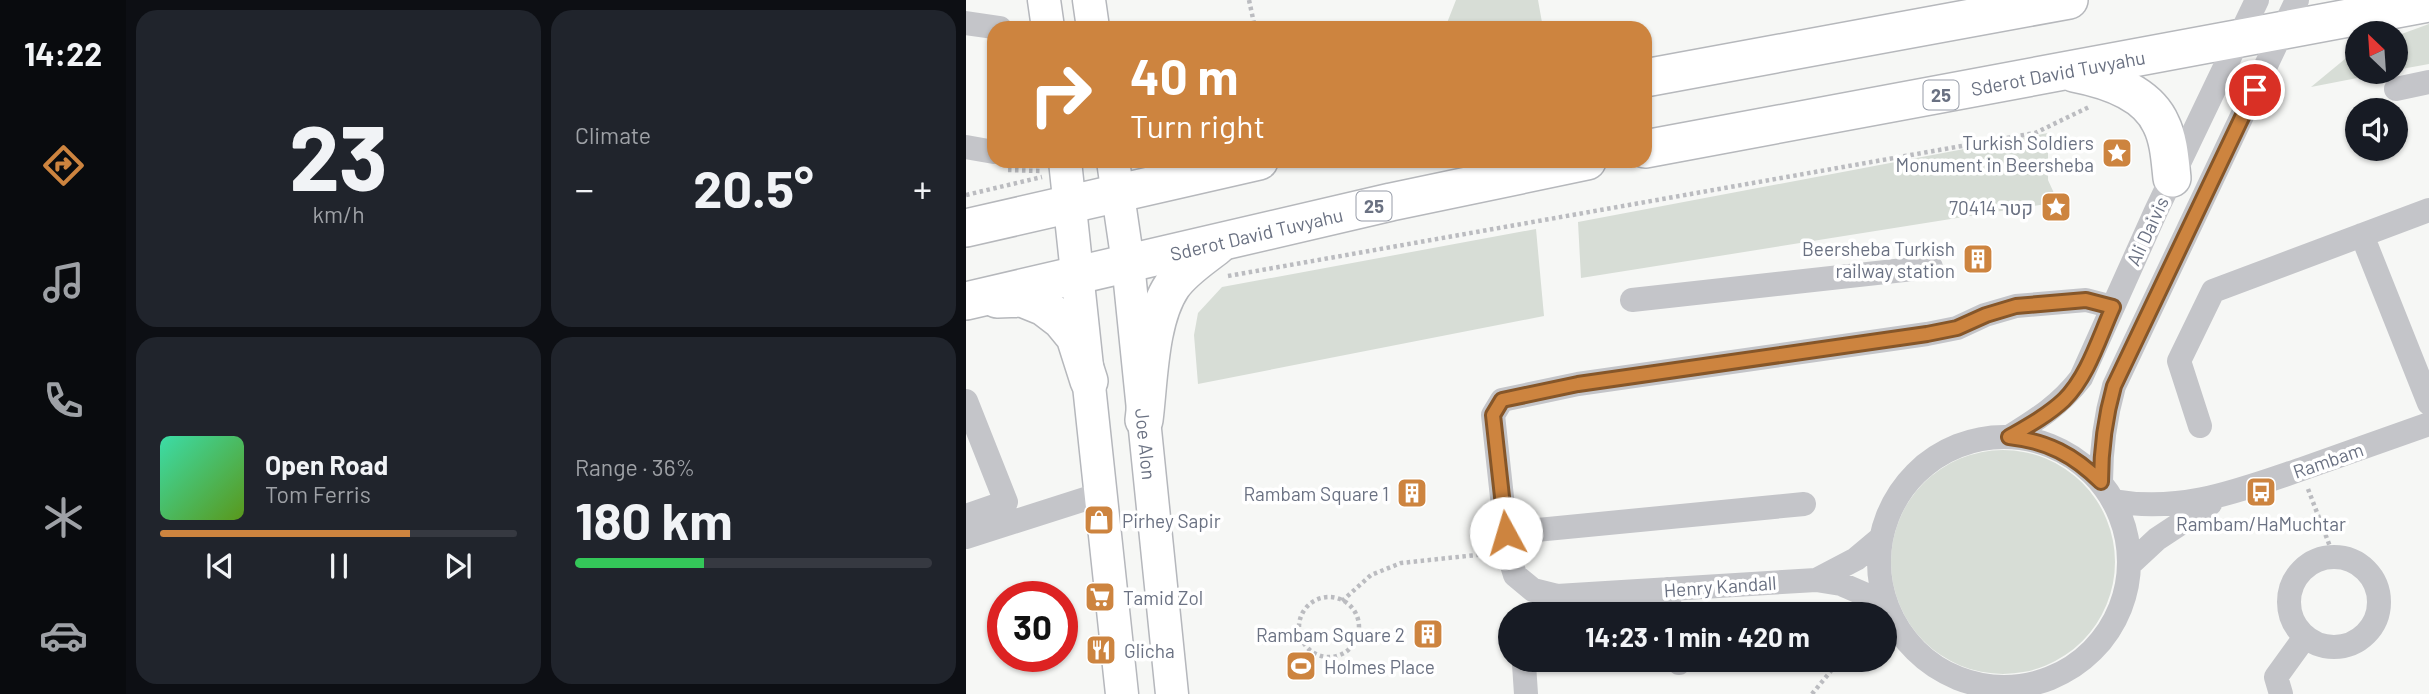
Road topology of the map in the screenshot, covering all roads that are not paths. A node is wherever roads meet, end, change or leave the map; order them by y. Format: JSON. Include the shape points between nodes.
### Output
{"nodes":[{"id":1,"x":1044,"y":0,"type":"edge"},
{"id":2,"x":1089,"y":0,"type":"edge"},
{"id":3,"x":2069,"y":0,"type":"edge"},
{"id":4,"x":2257,"y":0,"type":"edge"},
{"id":5,"x":2429,"y":4,"type":"edge"},
{"id":6,"x":2289,"y":16,"type":"edge"},
{"id":7,"x":1047,"y":21,"type":"edge"},
{"id":8,"x":1092,"y":21,"type":"edge"},
{"id":9,"x":966,"y":23,"type":"edge"},
{"id":10,"x":987,"y":26,"type":"edge"},
{"id":11,"x":2238,"y":41,"type":"junction"},
{"id":12,"x":2066,"y":72,"type":"junction"},
{"id":13,"x":1652,"y":77,"type":"edge"},
{"id":14,"x":2429,"y":82,"type":"edge"},
{"id":15,"x":2396,"y":89,"type":"dead end"},
{"id":16,"x":966,"y":147,"type":"edge"},
{"id":17,"x":1652,"y":148,"type":"edge"},
{"id":18,"x":987,"y":156,"type":"edge"},
{"id":19,"x":1205,"y":168,"type":"edge"},
{"id":20,"x":1554,"y":168,"type":"edge"},
{"id":21,"x":1115,"y":177,"type":"edge"},
{"id":22,"x":2172,"y":178,"type":"junction"},
{"id":23,"x":1068,"y":179,"type":"edge"},
{"id":24,"x":2429,"y":210,"type":"edge"},
{"id":25,"x":966,"y":228,"type":"edge"},
{"id":26,"x":2362,"y":235,"type":"junction"},
{"id":27,"x":1225,"y":259,"type":"junction"},
{"id":28,"x":1128,"y":262,"type":"junction"},
{"id":29,"x":1931,"y":267,"type":"dead end"},
{"id":30,"x":1079,"y":273,"type":"junction"},
{"id":31,"x":967,"y":300,"type":"edge"},
{"id":32,"x":1632,"y":300,"type":"dead end"},
{"id":33,"x":2113,"y":307,"type":"junction"},
{"id":34,"x":1089,"y":381,"type":"junction"},
{"id":35,"x":966,"y":401,"type":"edge"},
{"id":36,"x":2429,"y":403,"type":"edge"},
{"id":37,"x":1144,"y":420,"type":"junction"},
{"id":38,"x":2429,"y":424,"type":"edge"},
{"id":39,"x":2200,"y":426,"type":"dead end"},
{"id":40,"x":2009,"y":437,"type":"junction"},
{"id":41,"x":2107,"y":492,"type":"junction"},
{"id":42,"x":1101,"y":494,"type":"junction"},
{"id":43,"x":2226,"y":495,"type":"junction"},
{"id":44,"x":1804,"y":504,"type":"dead end"},
{"id":45,"x":966,"y":516,"type":"edge"},
{"id":46,"x":966,"y":537,"type":"edge"},
{"id":47,"x":1881,"y":538,"type":"junction"},
{"id":48,"x":1507,"y":542,"type":"junction"},
{"id":49,"x":2129,"y":565,"type":"junction"},
{"id":50,"x":1816,"y":580,"type":"junction"},
{"id":51,"x":1668,"y":589,"type":"junction"},
{"id":52,"x":1670,"y":602,"type":"edge"},
{"id":53,"x":1883,"y":602,"type":"edge"},
{"id":54,"x":1885,"y":602,"type":"edge"},
{"id":55,"x":1897,"y":624,"type":"edge"},
{"id":56,"x":2305,"y":638,"type":"junction"},
{"id":57,"x":1941,"y":669,"type":"junction"},
{"id":58,"x":1524,"y":672,"type":"edge"},
{"id":59,"x":2035,"y":688,"type":"edge"},
{"id":60,"x":1120,"y":691,"type":"edge"},
{"id":61,"x":1172,"y":694,"type":"edge"},
{"id":62,"x":1525,"y":694,"type":"edge"},
{"id":63,"x":1949,"y":694,"type":"edge"},
{"id":64,"x":2281,"y":694,"type":"edge"}],
"edges":[{"from":1,"to":7,"type":"main road"},
{"from":2,"to":8,"type":"main road"},
{"from":3,"to":13,"type":"highway"},
{"from":4,"to":11,"type":"street","name":"Ali Daivis"},
{"from":5,"to":6,"type":"highway","name":"Sderot David Tuvyahu","number":"25"},
{"from":6,"to":11,"type":"highway","name":"Sderot David Tuvyahu","number":"25"},
{"from":6,"to":41,"type":"street","name":"Ali Daivis","via":[[2114,386],[2104,426]]},
{"from":9,"to":10,"type":"street"},
{"from":11,"to":12,"type":"highway","name":"Sderot David Tuvyahu","number":"25"},
{"from":11,"to":22,"type":"street","name":"Ali Daivis"},
{"from":12,"to":17,"type":"highway","name":"Sderot David Tuvyahu","number":"25"},
{"from":12,"to":22,"type":"highway","via":[[2091,76],[2147,104],[2167,140]]},
{"from":14,"to":15,"type":"street"},
{"from":16,"to":18,"type":"street"},
{"from":19,"to":21,"type":"highway"},
{"from":20,"to":27,"type":"highway","name":"Sderot David Tuvyahu","number":"25","via":[[1391,202]]},
{"from":21,"to":23,"type":"highway"},
{"from":21,"to":28,"type":"main road","name":"Joe Alon"},
{"from":22,"to":33,"type":"street","name":"Ali Daivis"},
{"from":23,"to":25,"type":"highway"},
{"from":23,"to":30,"type":"main road"},
{"from":24,"to":26,"type":"street"},
{"from":26,"to":36,"type":"street"},
{"from":26,"to":39,"type":"street","via":[[2213,291],[2179,360]]},
{"from":27,"to":28,"type":"highway","name":"Sderot David Tuvyahu","number":"25"},
{"from":27,"to":37,"type":"highway","via":[[1191,265],[1172,286],[1154,337]]},
{"from":28,"to":30,"type":"highway","name":"Sderot David Tuvyahu","number":"25"},
{"from":28,"to":37,"type":"main road","name":"Joe Alon"},
{"from":29,"to":32,"type":"street"},
{"from":30,"to":31,"type":"highway","name":"Sderot David Tuvyahu","number":"25"},
{"from":30,"to":34,"type":"main road"},
{"from":31,"to":34,"type":"highway","via":[[1022,298],[1044,307],[1075,337]]},
{"from":33,"to":40,"type":"street","name":"Ali Daivis","via":[[2081,378],[2064,400]]},
{"from":33,"to":48,"type":"street","name":"Henry Kandall","via":[[2086,300],[2016,306],[1927,334],[1578,384],[1502,400],[1493,415]]},
{"from":34,"to":42,"type":"main road"},
{"from":35,"to":45,"type":"street","via":[[1006,502]]},
{"from":37,"to":61,"type":"main road","name":"Joe Alon"},
{"from":38,"to":43,"type":"street","name":"Rambam"},
{"from":40,"to":41,"type":"street","via":[[2059,449]]},
{"from":40,"to":47,"type":"street","via":[[1969,442],[1932,460],[1903,488]]},
{"from":41,"to":43,"type":"street","name":"Rambam","via":[[2138,505],[2162,506]]},
{"from":41,"to":49,"type":"street","via":[[2127,538]]},
{"from":42,"to":46,"type":"street"},
{"from":42,"to":60,"type":"main road"},
{"from":43,"to":49,"type":"street","name":"Rambam","via":[[2157,539]]},
{"from":44,"to":48,"type":"street"},
{"from":47,"to":50,"type":"street","name":"Henry Kandall","via":[[1856,559]]},
{"from":47,"to":54,"type":"street","via":[[1880,583]]},
{"from":48,"to":51,"type":"street","name":"Henry Kandall","via":[[1515,575],[1533,590],[1557,596]]},
{"from":49,"to":59,"type":"street","via":[[2120,606],[2101,640],[2076,663]]},
{"from":50,"to":51,"type":"street","name":"Henry Kandall"},
{"from":50,"to":53,"type":"street","name":"Henry Kandall","via":[[1841,584]]},
{"from":51,"to":52,"type":"street"},
{"from":55,"to":57,"type":"street","via":[[1916,651]]},
{"from":56,"to":56,"type":"street","via":[[2289,611],[2294,580],[2318,560],[2349,559],[2363,567],[2379,594],[2374,623],[2364,636],[2351,644],[2326,646]]},
{"from":56,"to":64,"type":"street","via":[[2276,677]]},
{"from":57,"to":59,"type":"street","via":[[1991,686]]},
{"from":57,"to":63,"type":"street"},
{"from":58,"to":62,"type":"street"}]}
